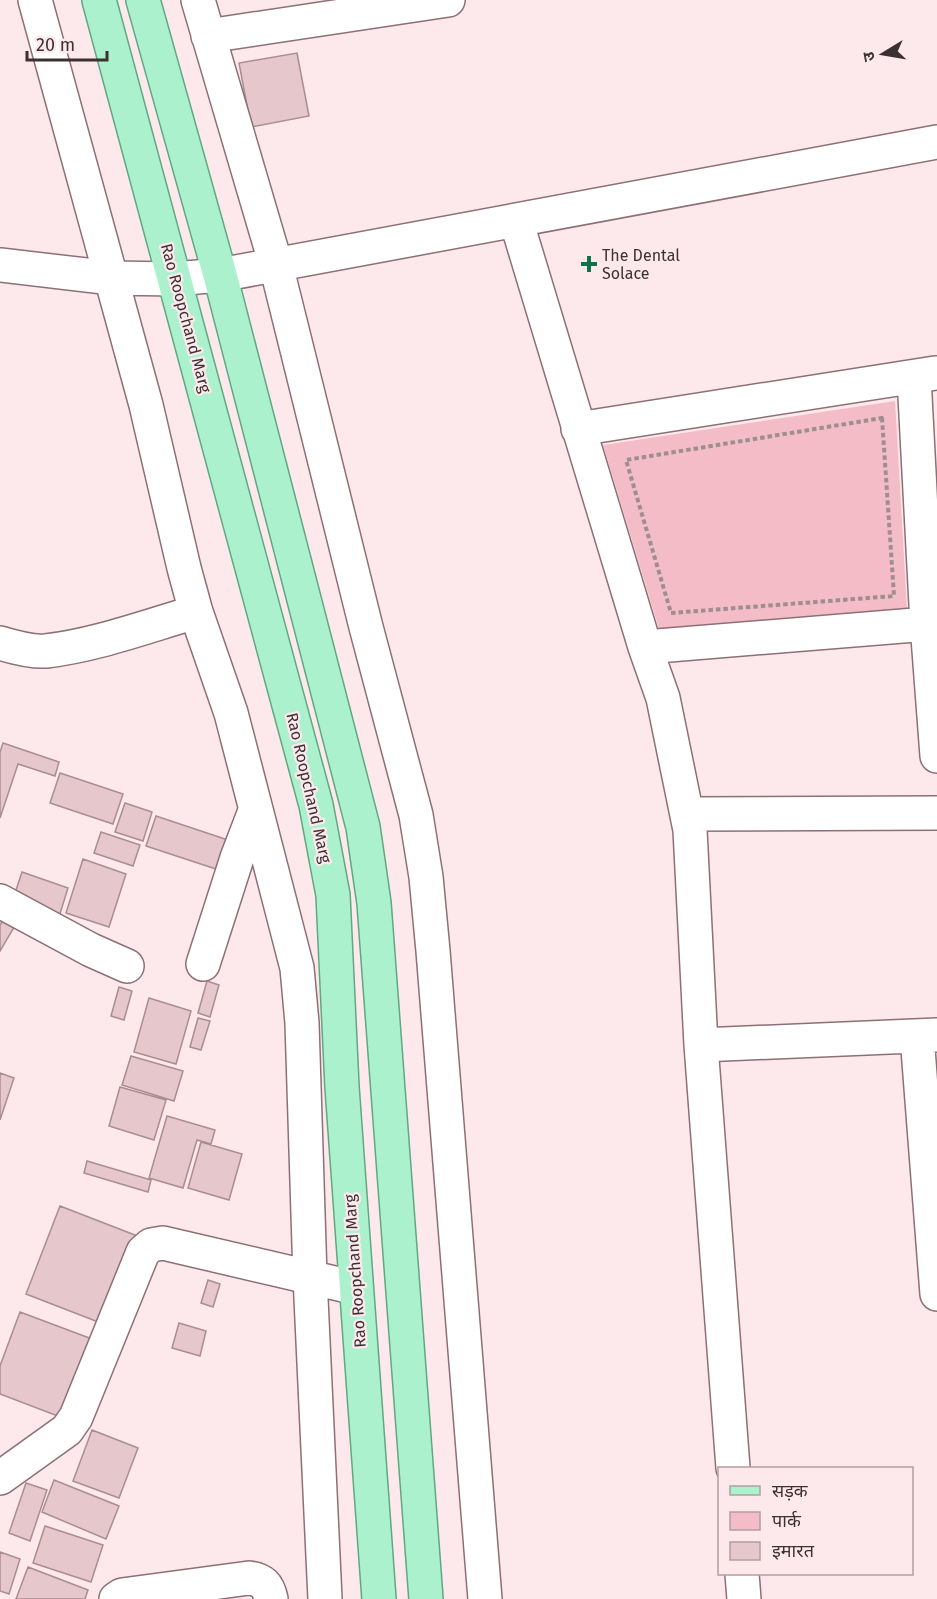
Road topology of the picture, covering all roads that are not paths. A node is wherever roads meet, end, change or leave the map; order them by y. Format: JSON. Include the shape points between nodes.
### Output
{"nodes":[{"id":1,"x":35,"y":0,"type":"edge"},
{"id":2,"x":99,"y":0,"type":"edge"},
{"id":3,"x":143,"y":0,"type":"edge"},
{"id":4,"x":198,"y":0,"type":"edge"},
{"id":5,"x":447,"y":0,"type":"edge"},
{"id":6,"x":208,"y":36,"type":"junction"},
{"id":7,"x":937,"y":142,"type":"edge"},
{"id":8,"x":516,"y":220,"type":"junction"},
{"id":9,"x":0,"y":265,"type":"edge"},
{"id":10,"x":276,"y":265,"type":"junction"},
{"id":11,"x":220,"y":275,"type":"junction"},
{"id":12,"x":112,"y":278,"type":"junction"},
{"id":13,"x":175,"y":279,"type":"junction"},
{"id":14,"x":926,"y":375,"type":"edge"},
{"id":15,"x":578,"y":429,"type":"junction"},
{"id":16,"x":196,"y":612,"type":"junction"},
{"id":17,"x":927,"y":624,"type":"junction"},
{"id":18,"x":0,"y":643,"type":"edge"},
{"id":19,"x":645,"y":647,"type":"junction"},
{"id":20,"x":937,"y":756,"type":"edge"},
{"id":21,"x":255,"y":811,"type":"junction"},
{"id":22,"x":937,"y":813,"type":"edge"},
{"id":23,"x":688,"y":814,"type":"junction"},
{"id":24,"x":0,"y":901,"type":"edge"},
{"id":25,"x":203,"y":964,"type":"dead end"},
{"id":26,"x":127,"y":966,"type":"dead end"},
{"id":27,"x":927,"y":1036,"type":"edge"},
{"id":28,"x":701,"y":1045,"type":"junction"},
{"id":29,"x":310,"y":1277,"type":"junction"},
{"id":30,"x":356,"y":1288,"type":"junction"},
{"id":31,"x":937,"y":1294,"type":"edge"},
{"id":32,"x":733,"y":1467,"type":"edge"},
{"id":33,"x":0,"y":1478,"type":"edge"},
{"id":34,"x":742,"y":1575,"type":"edge"},
{"id":35,"x":116,"y":1599,"type":"edge"},
{"id":36,"x":271,"y":1599,"type":"edge"},
{"id":37,"x":325,"y":1599,"type":"edge"},
{"id":38,"x":379,"y":1599,"type":"edge"},
{"id":39,"x":426,"y":1599,"type":"edge"},
{"id":40,"x":485,"y":1599,"type":"edge"},
{"id":41,"x":744,"y":1599,"type":"edge"}],
"edges":[{"from":1,"to":12,"type":"street"},
{"from":2,"to":13,"type":"main road","name":"Rao Roopchand Marg"},
{"from":3,"to":11,"type":"main road"},
{"from":4,"to":6,"type":"street"},
{"from":5,"to":6,"type":"street"},
{"from":6,"to":10,"type":"street"},
{"from":7,"to":8,"type":"street"},
{"from":8,"to":10,"type":"street"},
{"from":8,"to":15,"type":"street"},
{"from":9,"to":12,"type":"street"},
{"from":10,"to":11,"type":"street"},
{"from":10,"to":40,"type":"street","via":[[416,815],[447,1113]]},
{"from":11,"to":13,"type":"street"},
{"from":11,"to":39,"type":"main road","via":[[363,827],[374,903]]},
{"from":12,"to":13,"type":"street"},
{"from":12,"to":16,"type":"street"},
{"from":13,"to":30,"type":"main road","name":"Rao Roopchand Marg","via":[[316,805],[333,895]]},
{"from":14,"to":15,"type":"street"},
{"from":14,"to":17,"type":"street"},
{"from":15,"to":19,"type":"street"},
{"from":16,"to":18,"type":"street","via":[[44,651]]},
{"from":16,"to":21,"type":"street","via":[[231,713]]},
{"from":17,"to":19,"type":"street"},
{"from":17,"to":20,"type":"street"},
{"from":19,"to":23,"type":"street","via":[[663,699]]},
{"from":21,"to":25,"type":"street"},
{"from":21,"to":29,"type":"street","via":[[297,968],[303,1023]]},
{"from":22,"to":23,"type":"street"},
{"from":23,"to":28,"type":"street"},
{"from":24,"to":26,"type":"street"},
{"from":27,"to":28,"type":"street"},
{"from":27,"to":31,"type":"street"},
{"from":28,"to":32,"type":"street"},
{"from":29,"to":30,"type":"street"},
{"from":29,"to":33,"type":"street","via":[[163,1243],[151,1245],[143,1252],[76,1417],[67,1430]]},
{"from":29,"to":37,"type":"street"},
{"from":30,"to":38,"type":"main road","name":"Rao Roopchand Marg"},
{"from":34,"to":41,"type":"street"},
{"from":35,"to":36,"type":"street","via":[[249,1578],[261,1580],[269,1588]]}]}
